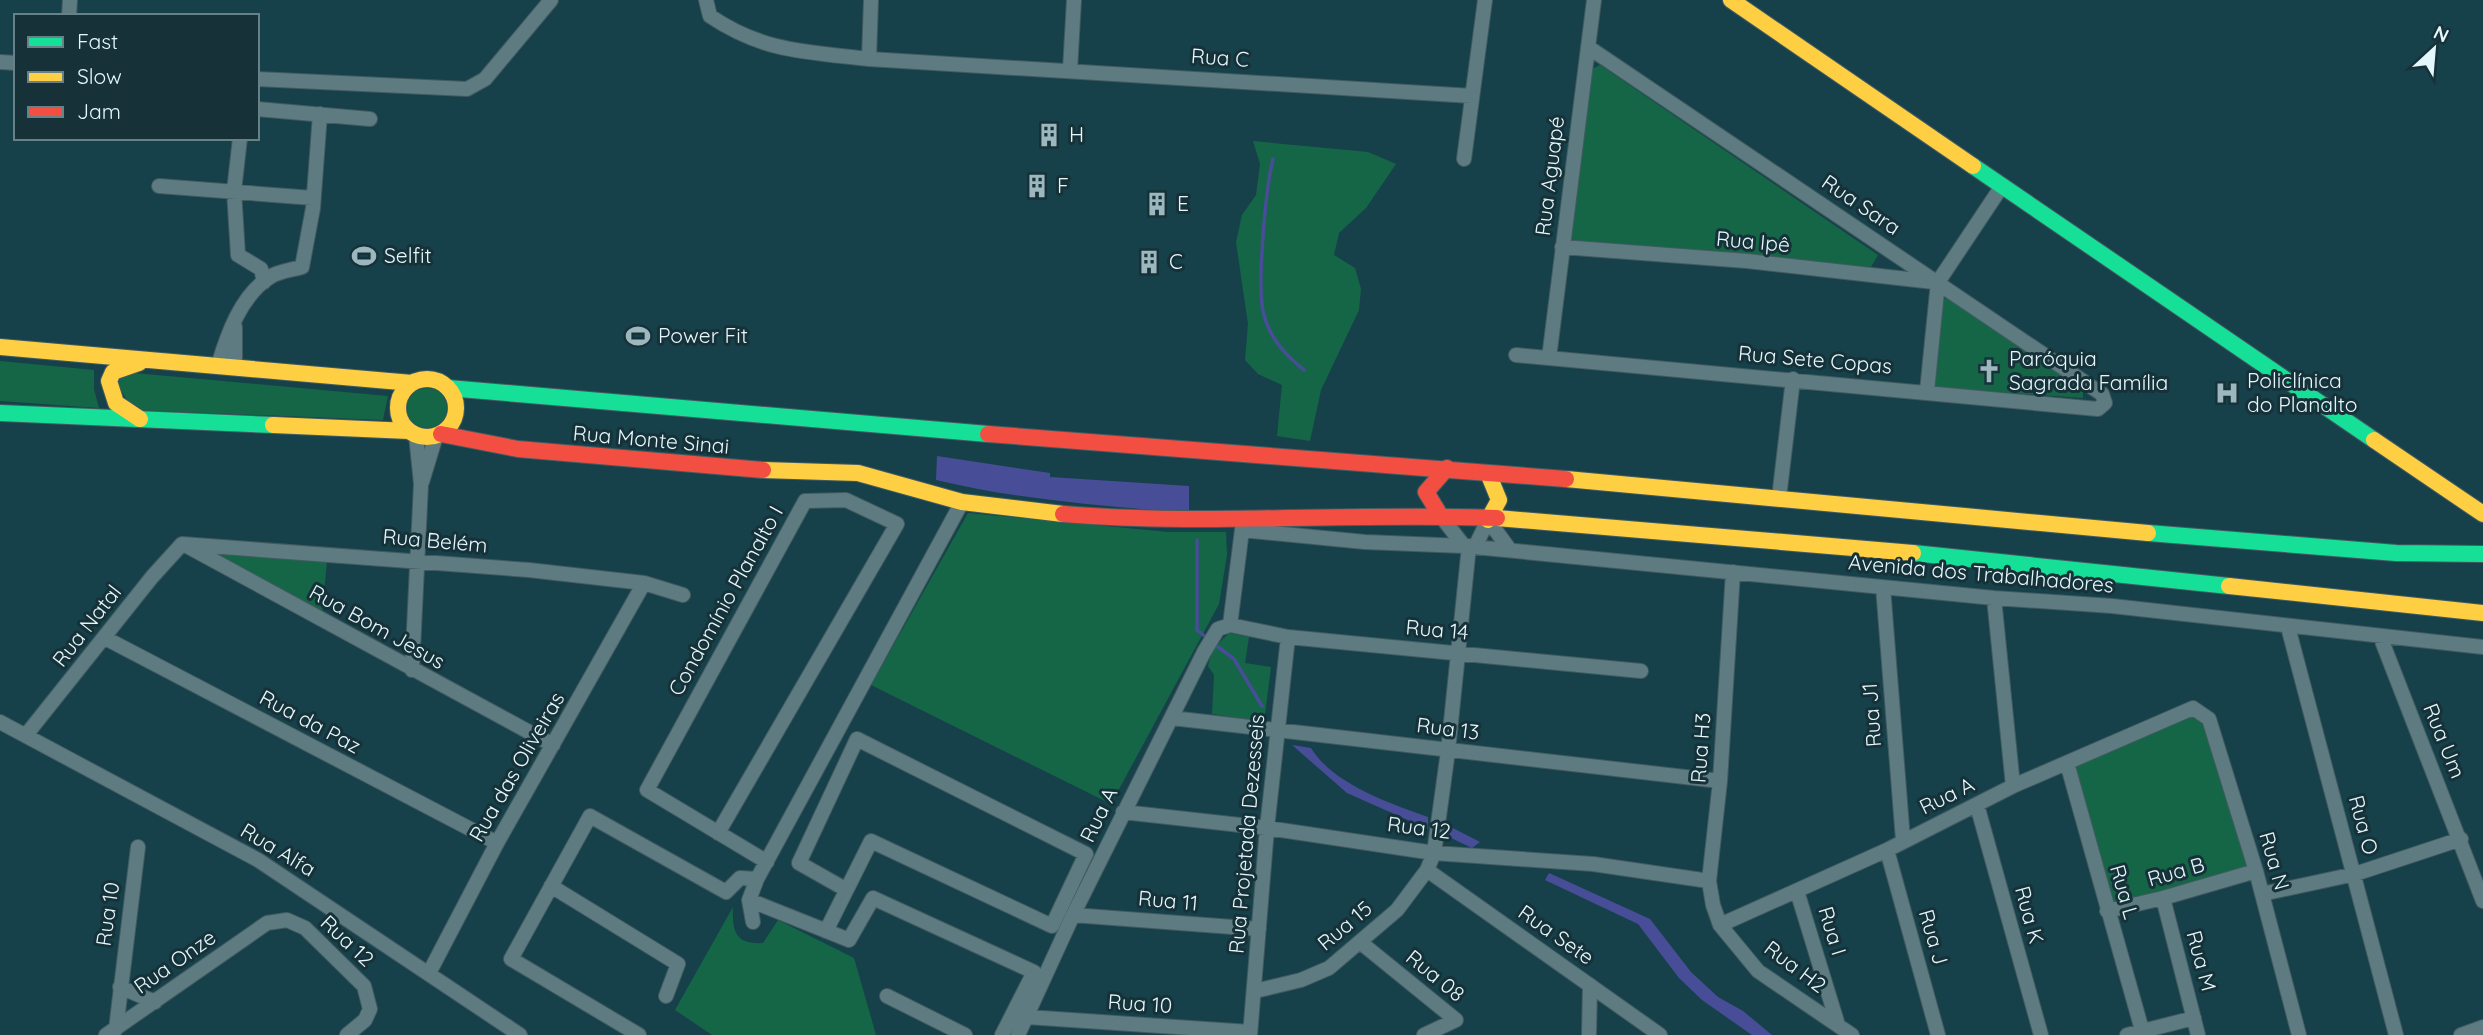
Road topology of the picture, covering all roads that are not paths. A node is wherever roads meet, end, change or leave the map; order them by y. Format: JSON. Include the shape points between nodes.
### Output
{"nodes":[{"id":1,"x":551,"y":0,"type":"edge"},
{"id":2,"x":706,"y":0,"type":"edge"},
{"id":3,"x":871,"y":0,"type":"edge"},
{"id":4,"x":1074,"y":0,"type":"edge"},
{"id":5,"x":1473,"y":0,"type":"edge"},
{"id":6,"x":1485,"y":0,"type":"edge"},
{"id":7,"x":1594,"y":0,"type":"edge"},
{"id":8,"x":1731,"y":0,"type":"edge"},
{"id":9,"x":1588,"y":47,"type":"junction"},
{"id":10,"x":869,"y":58,"type":"junction"},
{"id":11,"x":1070,"y":69,"type":"junction"},
{"id":12,"x":259,"y":79,"type":"edge"},
{"id":13,"x":1472,"y":96,"type":"junction"},
{"id":14,"x":259,"y":109,"type":"edge"},
{"id":15,"x":320,"y":114,"type":"junction"},
{"id":16,"x":370,"y":119,"type":"dead end"},
{"id":17,"x":240,"y":140,"type":"edge"},
{"id":18,"x":1464,"y":159,"type":"dead end"},
{"id":19,"x":159,"y":186,"type":"dead end"},
{"id":20,"x":2002,"y":186,"type":"junction"},
{"id":21,"x":234,"y":191,"type":"junction"},
{"id":22,"x":313,"y":198,"type":"junction"},
{"id":23,"x":1562,"y":247,"type":"junction"},
{"id":24,"x":264,"y":282,"type":"junction"},
{"id":25,"x":1938,"y":282,"type":"junction"},
{"id":26,"x":0,"y":347,"type":"edge"},
{"id":27,"x":1516,"y":355,"type":"dead end"},
{"id":28,"x":1549,"y":358,"type":"junction"},
{"id":29,"x":151,"y":360,"type":"junction"},
{"id":30,"x":227,"y":367,"type":"junction"},
{"id":31,"x":1793,"y":379,"type":"junction"},
{"id":32,"x":412,"y":383,"type":"junction"},
{"id":33,"x":448,"y":388,"type":"junction"},
{"id":34,"x":1927,"y":391,"type":"junction"},
{"id":35,"x":2106,"y":401,"type":"joint"},
{"id":36,"x":0,"y":413,"type":"edge"},
{"id":37,"x":142,"y":420,"type":"junction"},
{"id":38,"x":413,"y":433,"type":"junction"},
{"id":39,"x":438,"y":435,"type":"junction"},
{"id":40,"x":1447,"y":468,"type":"junction"},
{"id":41,"x":1488,"y":473,"type":"junction"},
{"id":42,"x":421,"y":484,"type":"junction"},
{"id":43,"x":1779,"y":498,"type":"junction"},
{"id":44,"x":962,"y":502,"type":"junction"},
{"id":45,"x":2480,"y":512,"type":"edge"},
{"id":46,"x":1440,"y":515,"type":"junction"},
{"id":47,"x":1488,"y":520,"type":"junction"},
{"id":48,"x":1243,"y":524,"type":"junction"},
{"id":49,"x":182,"y":544,"type":"junction"},
{"id":50,"x":1469,"y":546,"type":"junction"},
{"id":51,"x":1510,"y":550,"type":"junction"},
{"id":52,"x":2483,"y":554,"type":"edge"},
{"id":53,"x":417,"y":561,"type":"junction"},
{"id":54,"x":1733,"y":572,"type":"junction"},
{"id":55,"x":644,"y":583,"type":"junction"},
{"id":56,"x":1883,"y":587,"type":"junction"},
{"id":57,"x":683,"y":595,"type":"dead end"},
{"id":58,"x":1994,"y":598,"type":"junction"},
{"id":59,"x":2483,"y":613,"type":"edge"},
{"id":60,"x":1224,"y":627,"type":"junction"},
{"id":61,"x":2288,"y":627,"type":"junction"},
{"id":62,"x":2379,"y":636,"type":"junction"},
{"id":63,"x":1288,"y":637,"type":"junction"},
{"id":64,"x":105,"y":638,"type":"junction"},
{"id":65,"x":2483,"y":647,"type":"edge"},
{"id":66,"x":1460,"y":653,"type":"junction"},
{"id":67,"x":412,"y":670,"type":"junction"},
{"id":68,"x":1641,"y":671,"type":"dead end"},
{"id":69,"x":2193,"y":708,"type":"joint"},
{"id":70,"x":1172,"y":718,"type":"junction"},
{"id":71,"x":0,"y":722,"type":"edge"},
{"id":72,"x":1276,"y":731,"type":"junction"},
{"id":73,"x":26,"y":735,"type":"junction"},
{"id":74,"x":553,"y":745,"type":"junction"},
{"id":75,"x":1448,"y":751,"type":"junction"},
{"id":76,"x":2067,"y":763,"type":"junction"},
{"id":77,"x":1720,"y":781,"type":"junction"},
{"id":78,"x":2013,"y":786,"type":"junction"},
{"id":79,"x":1977,"y":805,"type":"junction"},
{"id":80,"x":1123,"y":812,"type":"junction"},
{"id":81,"x":1267,"y":828,"type":"junction"},
{"id":82,"x":718,"y":833,"type":"junction"},
{"id":83,"x":2461,"y":839,"type":"junction"},
{"id":84,"x":1903,"y":840,"type":"junction"},
{"id":85,"x":497,"y":844,"type":"junction"},
{"id":86,"x":138,"y":847,"type":"dead end"},
{"id":87,"x":1887,"y":850,"type":"junction"},
{"id":88,"x":1434,"y":853,"type":"junction"},
{"id":89,"x":767,"y":862,"type":"junction"},
{"id":90,"x":1427,"y":870,"type":"junction"},
{"id":91,"x":2256,"y":870,"type":"junction"},
{"id":92,"x":2355,"y":874,"type":"junction"},
{"id":93,"x":757,"y":879,"type":"junction"},
{"id":94,"x":1709,"y":881,"type":"junction"},
{"id":95,"x":551,"y":887,"type":"junction"},
{"id":96,"x":845,"y":889,"type":"junction"},
{"id":97,"x":1797,"y":891,"type":"junction"},
{"id":98,"x":2262,"y":894,"type":"junction"},
{"id":99,"x":2163,"y":898,"type":"junction"},
{"id":100,"x":749,"y":900,"type":"junction"},
{"id":101,"x":2483,"y":901,"type":"edge"},
{"id":102,"x":2107,"y":911,"type":"junction"},
{"id":103,"x":1073,"y":915,"type":"junction"},
{"id":104,"x":753,"y":922,"type":"dead end"},
{"id":105,"x":267,"y":923,"type":"joint"},
{"id":106,"x":1720,"y":925,"type":"junction"},
{"id":107,"x":1259,"y":929,"type":"junction"},
{"id":108,"x":826,"y":931,"type":"junction"},
{"id":109,"x":1360,"y":942,"type":"junction"},
{"id":110,"x":429,"y":973,"type":"junction"},
{"id":111,"x":1590,"y":985,"type":"junction"},
{"id":112,"x":120,"y":987,"type":"junction"},
{"id":113,"x":1255,"y":991,"type":"junction"},
{"id":114,"x":666,"y":996,"type":"dead end"},
{"id":115,"x":887,"y":996,"type":"dead end"},
{"id":116,"x":155,"y":1002,"type":"junction"},
{"id":117,"x":1027,"y":1017,"type":"junction"},
{"id":118,"x":2194,"y":1018,"type":"junction"},
{"id":119,"x":1838,"y":1025,"type":"junction"},
{"id":120,"x":2483,"y":1027,"type":"edge"},
{"id":121,"x":2142,"y":1030,"type":"junction"},
{"id":122,"x":111,"y":1032,"type":"edge"},
{"id":123,"x":1250,"y":1034,"type":"edge"},
{"id":124,"x":347,"y":1035,"type":"edge"},
{"id":125,"x":520,"y":1035,"type":"edge"},
{"id":126,"x":639,"y":1035,"type":"edge"},
{"id":127,"x":965,"y":1035,"type":"edge"},
{"id":128,"x":1002,"y":1035,"type":"edge"},
{"id":129,"x":1018,"y":1035,"type":"edge"},
{"id":130,"x":1424,"y":1035,"type":"edge"},
{"id":131,"x":1589,"y":1035,"type":"edge"},
{"id":132,"x":1660,"y":1035,"type":"edge"},
{"id":133,"x":1852,"y":1035,"type":"edge"},
{"id":134,"x":1938,"y":1035,"type":"edge"},
{"id":135,"x":2041,"y":1035,"type":"edge"},
{"id":136,"x":2127,"y":1035,"type":"edge"},
{"id":137,"x":2198,"y":1035,"type":"edge"},
{"id":138,"x":2299,"y":1035,"type":"edge"},
{"id":139,"x":2396,"y":1035,"type":"edge"},
{"id":140,"x":2461,"y":1035,"type":"edge"}],
"edges":[{"from":1,"to":12,"type":"street","via":[[485,79],[467,89]]},
{"from":2,"to":10,"type":"street","name":"Rua C","via":[[710,16],[733,32],[779,49]]},
{"from":3,"to":10,"type":"street"},
{"from":4,"to":11,"type":"street"},
{"from":5,"to":6,"type":"street"},
{"from":6,"to":13,"type":"street"},
{"from":7,"to":9,"type":"street","name":"Rua Aguapé"},
{"from":8,"to":20,"type":"main road"},
{"from":9,"to":23,"type":"street","name":"Rua Aguapé"},
{"from":9,"to":25,"type":"street","name":"Rua Sara"},
{"from":10,"to":11,"type":"street","name":"Rua C"},
{"from":11,"to":13,"type":"street","name":"Rua C"},
{"from":13,"to":18,"type":"street"},
{"from":14,"to":15,"type":"street"},
{"from":15,"to":16,"type":"street"},
{"from":15,"to":22,"type":"street"},
{"from":17,"to":21,"type":"street"},
{"from":19,"to":21,"type":"street"},
{"from":20,"to":25,"type":"street"},
{"from":20,"to":45,"type":"main road"},
{"from":21,"to":22,"type":"street"},
{"from":21,"to":24,"type":"street","via":[[238,255],[261,269]]},
{"from":22,"to":24,"type":"street","via":[[302,267]]},
{"from":23,"to":25,"type":"street","name":"Rua Ipê"},
{"from":23,"to":28,"type":"street","name":"Rua Aguapé"},
{"from":24,"to":30,"type":"street","via":[[235,320]]},
{"from":25,"to":34,"type":"street"},
{"from":25,"to":35,"type":"street","name":"Rua Sara"},
{"from":26,"to":29,"type":"main road"},
{"from":27,"to":28,"type":"street","name":"Rua Sete Copas"},
{"from":28,"to":31,"type":"street","name":"Rua Sete Copas"},
{"from":29,"to":30,"type":"main road"},
{"from":29,"to":37,"type":"main road","via":[[120,368],[109,381],[116,403]]},
{"from":30,"to":32,"type":"main road"},
{"from":31,"to":34,"type":"street","name":"Rua Sete Copas"},
{"from":31,"to":43,"type":"street"},
{"from":32,"to":33,"type":"main road","via":[[435,380]]},
{"from":32,"to":38,"type":"main road","via":[[402,393],[398,407],[401,421]]},
{"from":33,"to":39,"type":"main road","via":[[456,412],[449,428]]},
{"from":33,"to":40,"type":"main road","via":[[1084,443]]},
{"from":34,"to":35,"type":"street","name":"Rua Sete Copas","via":[[2098,409]]},
{"from":36,"to":37,"type":"main road"},
{"from":37,"to":38,"type":"main road"},
{"from":38,"to":39,"type":"main road"},
{"from":38,"to":42,"type":"street"},
{"from":39,"to":42,"type":"street"},
{"from":39,"to":44,"type":"main road","name":"Rua Monte Sinai","via":[[518,449],[712,468],[858,473]]},
{"from":40,"to":41,"type":"main road"},
{"from":40,"to":46,"type":"main road","via":[[1426,492]]},
{"from":41,"to":43,"type":"main road"},
{"from":41,"to":47,"type":"main road","via":[[1499,498]]},
{"from":42,"to":53,"type":"street"},
{"from":43,"to":52,"type":"main road","via":[[2396,553]]},
{"from":44,"to":48,"type":"main road","name":"Rua Monte Sinai","via":[[1138,520]]},
{"from":44,"to":89,"type":"street"},
{"from":46,"to":47,"type":"main road"},
{"from":46,"to":48,"type":"main road","name":"Rua Monte Sinai"},
{"from":46,"to":50,"type":"street"},
{"from":47,"to":50,"type":"street"},
{"from":47,"to":51,"type":"street"},
{"from":47,"to":59,"type":"main road","via":[[1851,546]]},
{"from":48,"to":50,"type":"street","name":"Avenida dos Trabalhadores","via":[[1365,542]]},
{"from":48,"to":60,"type":"street"},
{"from":49,"to":53,"type":"street","name":"Rua Belém"},
{"from":49,"to":64,"type":"street","name":"Rua Natal"},
{"from":49,"to":67,"type":"street","name":"Rua Bom Jesus"},
{"from":50,"to":51,"type":"street","name":"Avenida dos Trabalhadores"},
{"from":50,"to":66,"type":"street"},
{"from":51,"to":54,"type":"street","name":"Avenida dos Trabalhadores"},
{"from":53,"to":55,"type":"street","name":"Rua Belém"},
{"from":53,"to":67,"type":"street"},
{"from":54,"to":56,"type":"street","name":"Avenida dos Trabalhadores"},
{"from":54,"to":77,"type":"street","name":"Rua H3"},
{"from":55,"to":57,"type":"street","name":"Rua Belém"},
{"from":55,"to":74,"type":"street","name":"Rua das Oliveiras"},
{"from":56,"to":58,"type":"street","name":"Avenida dos Trabalhadores"},
{"from":56,"to":84,"type":"street","name":"Rua J1"},
{"from":58,"to":61,"type":"street","name":"Avenida dos Trabalhadores","via":[[2112,606]]},
{"from":58,"to":78,"type":"street"},
{"from":60,"to":63,"type":"street","name":"Rua 14"},
{"from":60,"to":70,"type":"street","name":"Rua A","via":[[1204,652]]},
{"from":61,"to":62,"type":"street","name":"Avenida dos Trabalhadores"},
{"from":61,"to":92,"type":"street","name":"Rua O"},
{"from":62,"to":65,"type":"street","name":"Avenida dos Trabalhadores"},
{"from":62,"to":83,"type":"street","name":"Rua Um"},
{"from":63,"to":66,"type":"street","name":"Rua 14"},
{"from":63,"to":72,"type":"street","name":"Rua Projetada Dezesseis"},
{"from":64,"to":73,"type":"street","name":"Rua Natal"},
{"from":64,"to":85,"type":"street","name":"Rua da Paz"},
{"from":66,"to":68,"type":"street","name":"Rua 14"},
{"from":66,"to":75,"type":"street"},
{"from":67,"to":74,"type":"street","name":"Rua Bom Jesus"},
{"from":69,"to":76,"type":"street","name":"Rua A"},
{"from":69,"to":91,"type":"street","name":"Rua N","via":[[2210,719]]},
{"from":70,"to":72,"type":"street","name":"Rua 13"},
{"from":70,"to":80,"type":"street","name":"Rua A"},
{"from":71,"to":73,"type":"street","name":"Rua Alfa"},
{"from":72,"to":75,"type":"street","name":"Rua 13"},
{"from":72,"to":81,"type":"street","name":"Rua Projetada Dezesseis"},
{"from":73,"to":110,"type":"street","name":"Rua Alfa","via":[[258,860]]},
{"from":74,"to":85,"type":"street","name":"Rua das Oliveiras"},
{"from":75,"to":77,"type":"street","name":"Rua 13"},
{"from":75,"to":88,"type":"street","name":"Rua 15"},
{"from":76,"to":78,"type":"street","name":"Rua A"},
{"from":76,"to":102,"type":"street","name":"Rua L"},
{"from":77,"to":94,"type":"street","name":"Rua H3"},
{"from":78,"to":79,"type":"street","name":"Rua A"},
{"from":79,"to":84,"type":"street","name":"Rua A"},
{"from":79,"to":135,"type":"street","name":"Rua K"},
{"from":80,"to":81,"type":"street","name":"Rua 12"},
{"from":80,"to":103,"type":"street","name":"Rua A"},
{"from":81,"to":88,"type":"street","name":"Rua 12"},
{"from":81,"to":107,"type":"street","name":"Rua Projetada Dezesseis"},
{"from":82,"to":82,"type":"street","name":"Condomínio Planalto I","via":[[647,790],[805,500],[846,500],[897,524]]},
{"from":82,"to":89,"type":"street","name":"Condomínio Planalto I"},
{"from":83,"to":92,"type":"street"},
{"from":83,"to":101,"type":"street","name":"Rua Um"},
{"from":84,"to":87,"type":"street","name":"Rua A"},
{"from":85,"to":110,"type":"street","name":"Rua das Oliveiras"},
{"from":86,"to":112,"type":"street","name":"Rua 10"},
{"from":87,"to":97,"type":"street","name":"Rua A"},
{"from":87,"to":134,"type":"street","name":"Rua J"},
{"from":88,"to":90,"type":"street","name":"Rua 15"},
{"from":88,"to":94,"type":"street","name":"Rua 12","via":[[1593,864]]},
{"from":89,"to":93,"type":"street"},
{"from":90,"to":109,"type":"street","name":"Rua 15","via":[[1397,909]]},
{"from":90,"to":111,"type":"street","name":"Rua Sete"},
{"from":91,"to":98,"type":"street","name":"Rua N"},
{"from":91,"to":99,"type":"street","name":"Rua B"},
{"from":92,"to":98,"type":"street"},
{"from":92,"to":139,"type":"street","name":"Rua O"},
{"from":93,"to":95,"type":"street","via":[[740,878],[726,892],[590,817]]},
{"from":93,"to":100,"type":"street"},
{"from":94,"to":106,"type":"street","name":"Rua H3"},
{"from":95,"to":114,"type":"street","via":[[678,964]]},
{"from":95,"to":126,"type":"street","via":[[511,959]]},
{"from":96,"to":96,"type":"street","via":[[871,841],[1052,926],[1086,854],[857,739],[799,863]]},
{"from":96,"to":108,"type":"street"},
{"from":97,"to":106,"type":"street","name":"Rua A"},
{"from":97,"to":119,"type":"street","name":"Rua I"},
{"from":98,"to":138,"type":"street","name":"Rua N"},
{"from":99,"to":102,"type":"street","name":"Rua B"},
{"from":99,"to":118,"type":"street","name":"Rua M"},
{"from":100,"to":104,"type":"street"},
{"from":100,"to":108,"type":"street"},
{"from":102,"to":121,"type":"street","name":"Rua L"},
{"from":103,"to":107,"type":"street","name":"Rua 11"},
{"from":103,"to":117,"type":"street","name":"Rua A"},
{"from":105,"to":116,"type":"street","name":"Rua Onze"},
{"from":105,"to":124,"type":"street","name":"Rua 12","via":[[287,920],[305,928],[364,986],[370,1009],[365,1020]]},
{"from":106,"to":119,"type":"street","name":"Rua H2","via":[[1758,971]]},
{"from":107,"to":113,"type":"street","name":"Rua Projetada Dezesseis"},
{"from":108,"to":128,"type":"street","via":[[849,940],[873,898],[1034,972]]},
{"from":109,"to":113,"type":"street","name":"Rua 15","via":[[1329,968]]},
{"from":109,"to":130,"type":"street","name":"Rua 08","via":[[1457,1020]]},
{"from":110,"to":125,"type":"street","name":"Rua Alfa"},
{"from":111,"to":131,"type":"street"},
{"from":111,"to":132,"type":"street","name":"Rua Sete"},
{"from":112,"to":116,"type":"street"},
{"from":112,"to":122,"type":"street","name":"Rua 10"},
{"from":113,"to":123,"type":"street","name":"Rua Projetada Dezesseis"},
{"from":115,"to":127,"type":"street"},
{"from":116,"to":122,"type":"street","name":"Rua Onze"},
{"from":117,"to":123,"type":"street","name":"Rua 10"},
{"from":117,"to":129,"type":"street","name":"Rua A"},
{"from":118,"to":121,"type":"street"},
{"from":118,"to":137,"type":"street","name":"Rua M"},
{"from":119,"to":133,"type":"street","name":"Rua H2"},
{"from":120,"to":140,"type":"street"},
{"from":121,"to":136,"type":"street"}]}
